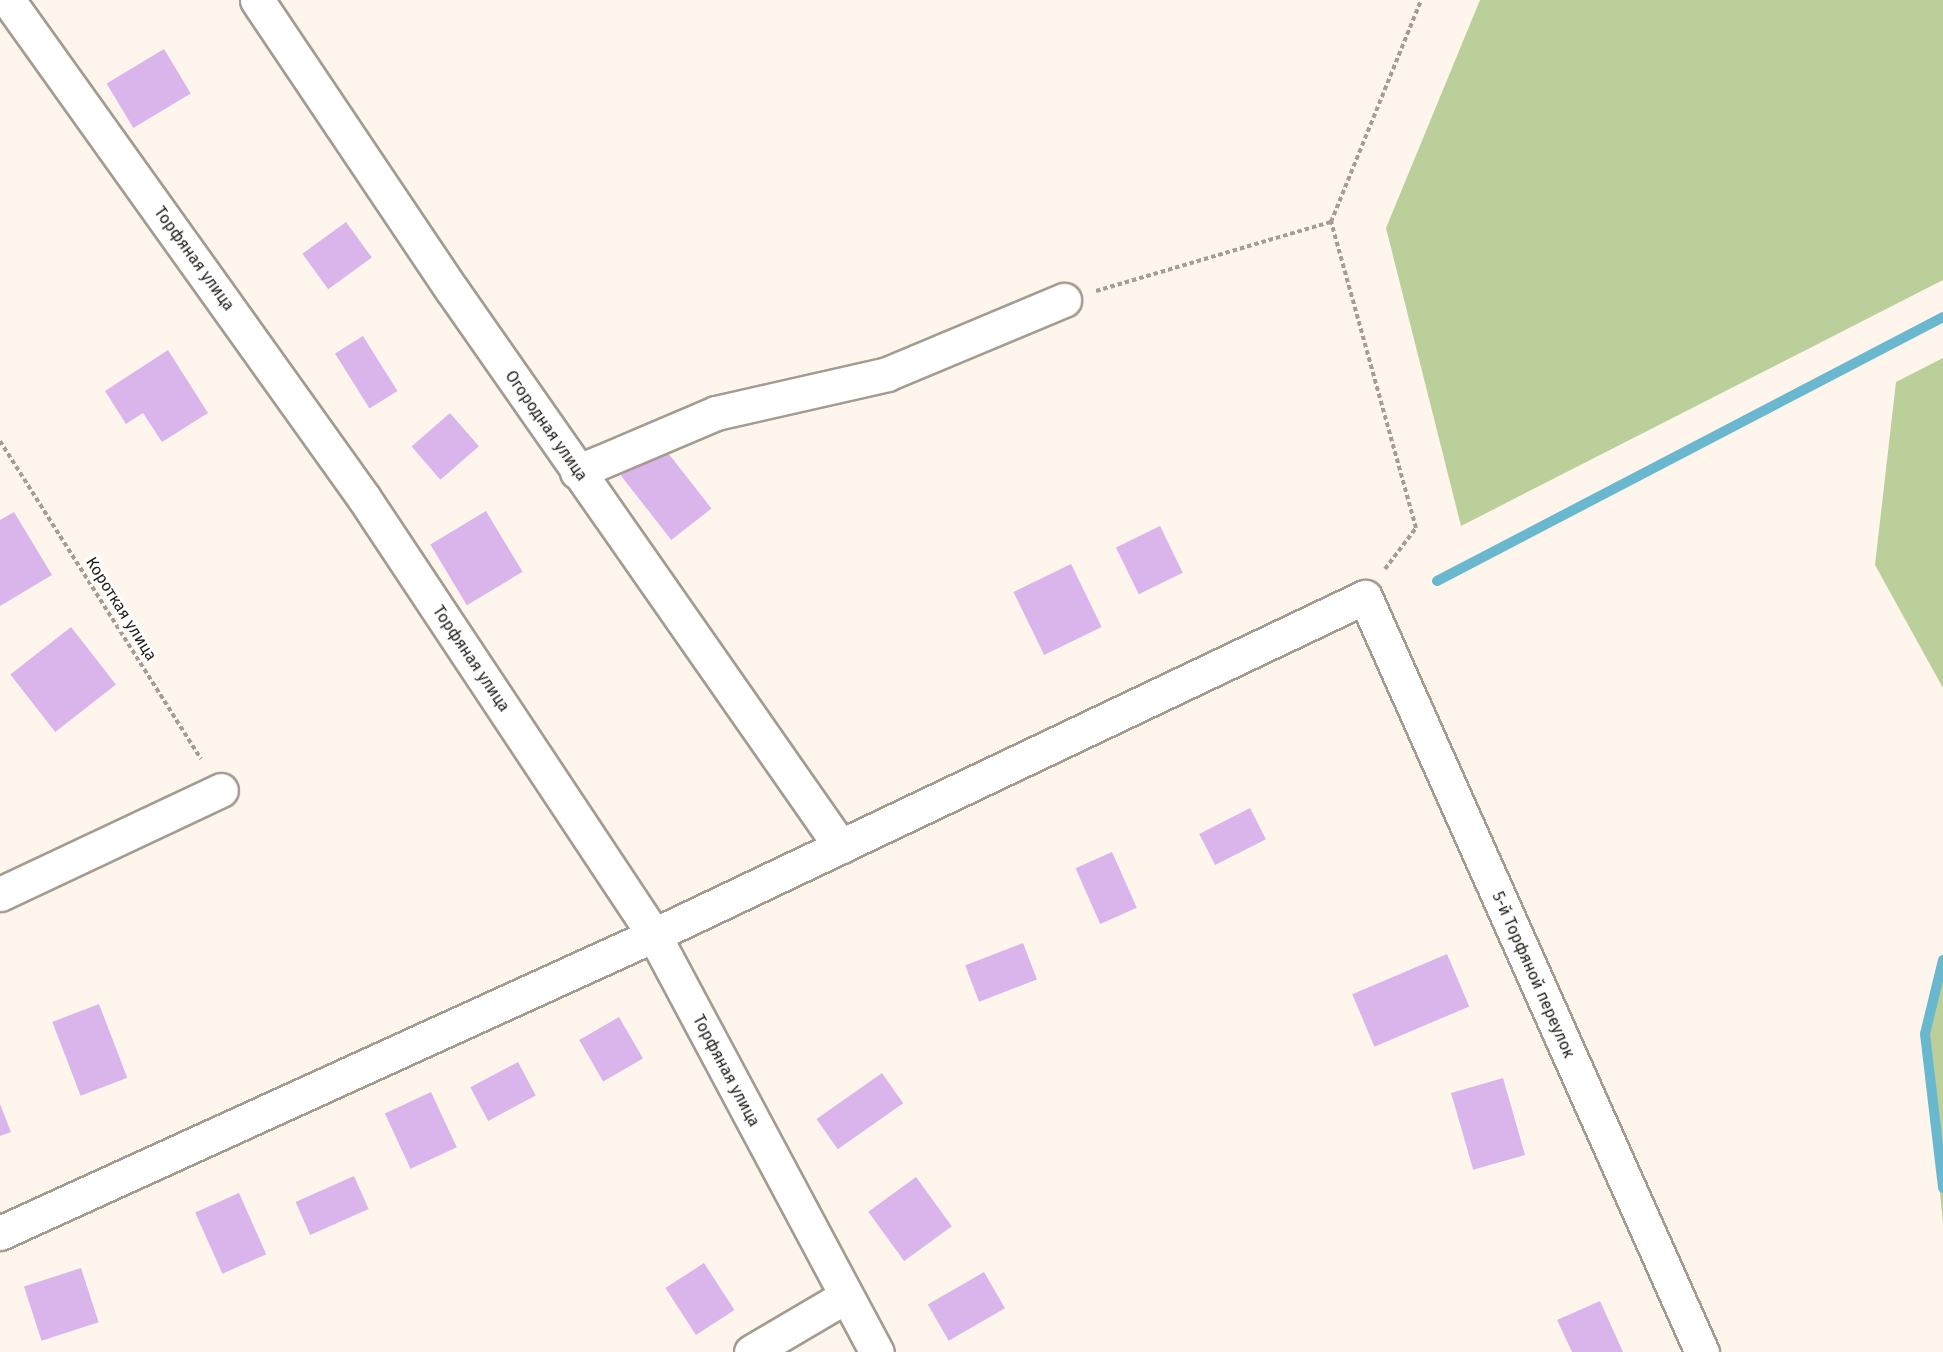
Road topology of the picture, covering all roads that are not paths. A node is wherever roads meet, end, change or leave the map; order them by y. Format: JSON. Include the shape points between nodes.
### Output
{"nodes":[{"id":1,"x":8,"y":0,"type":"edge"},
{"id":2,"x":257,"y":0,"type":"edge"},
{"id":3,"x":1064,"y":300,"type":"road end"},
{"id":4,"x":578,"y":472,"type":"junction"},
{"id":5,"x":221,"y":790,"type":"road end"},
{"id":6,"x":841,"y":847,"type":"junction"},
{"id":7,"x":0,"y":894,"type":"edge"},
{"id":8,"x":654,"y":935,"type":"junction"},
{"id":9,"x":0,"y":1233,"type":"edge"},
{"id":10,"x":846,"y":1296,"type":"junction"},
{"id":11,"x":751,"y":1352,"type":"edge"},
{"id":12,"x":877,"y":1352,"type":"edge"},
{"id":13,"x":1702,"y":1352,"type":"edge"}],
"edges":[{"from":1,"to":8,"type":"street","name":"Торфяная улица","via":[[364,498]]},
{"from":2,"to":4,"type":"street","name":"Огородная улица"},
{"from":3,"to":4,"type":"street","via":[[887,374],[716,413]]},
{"from":4,"to":6,"type":"street","name":"Огородная улица"},
{"from":5,"to":7,"type":"street"},
{"from":6,"to":8,"type":"street"},
{"from":6,"to":13,"type":"street","name":"5-й Торфяной переулок","via":[[1365,597]]},
{"from":8,"to":9,"type":"street"},
{"from":8,"to":10,"type":"street","name":"Торфяная улица"},
{"from":10,"to":11,"type":"street"},
{"from":10,"to":12,"type":"street","name":"Торфяная улица"}]}
